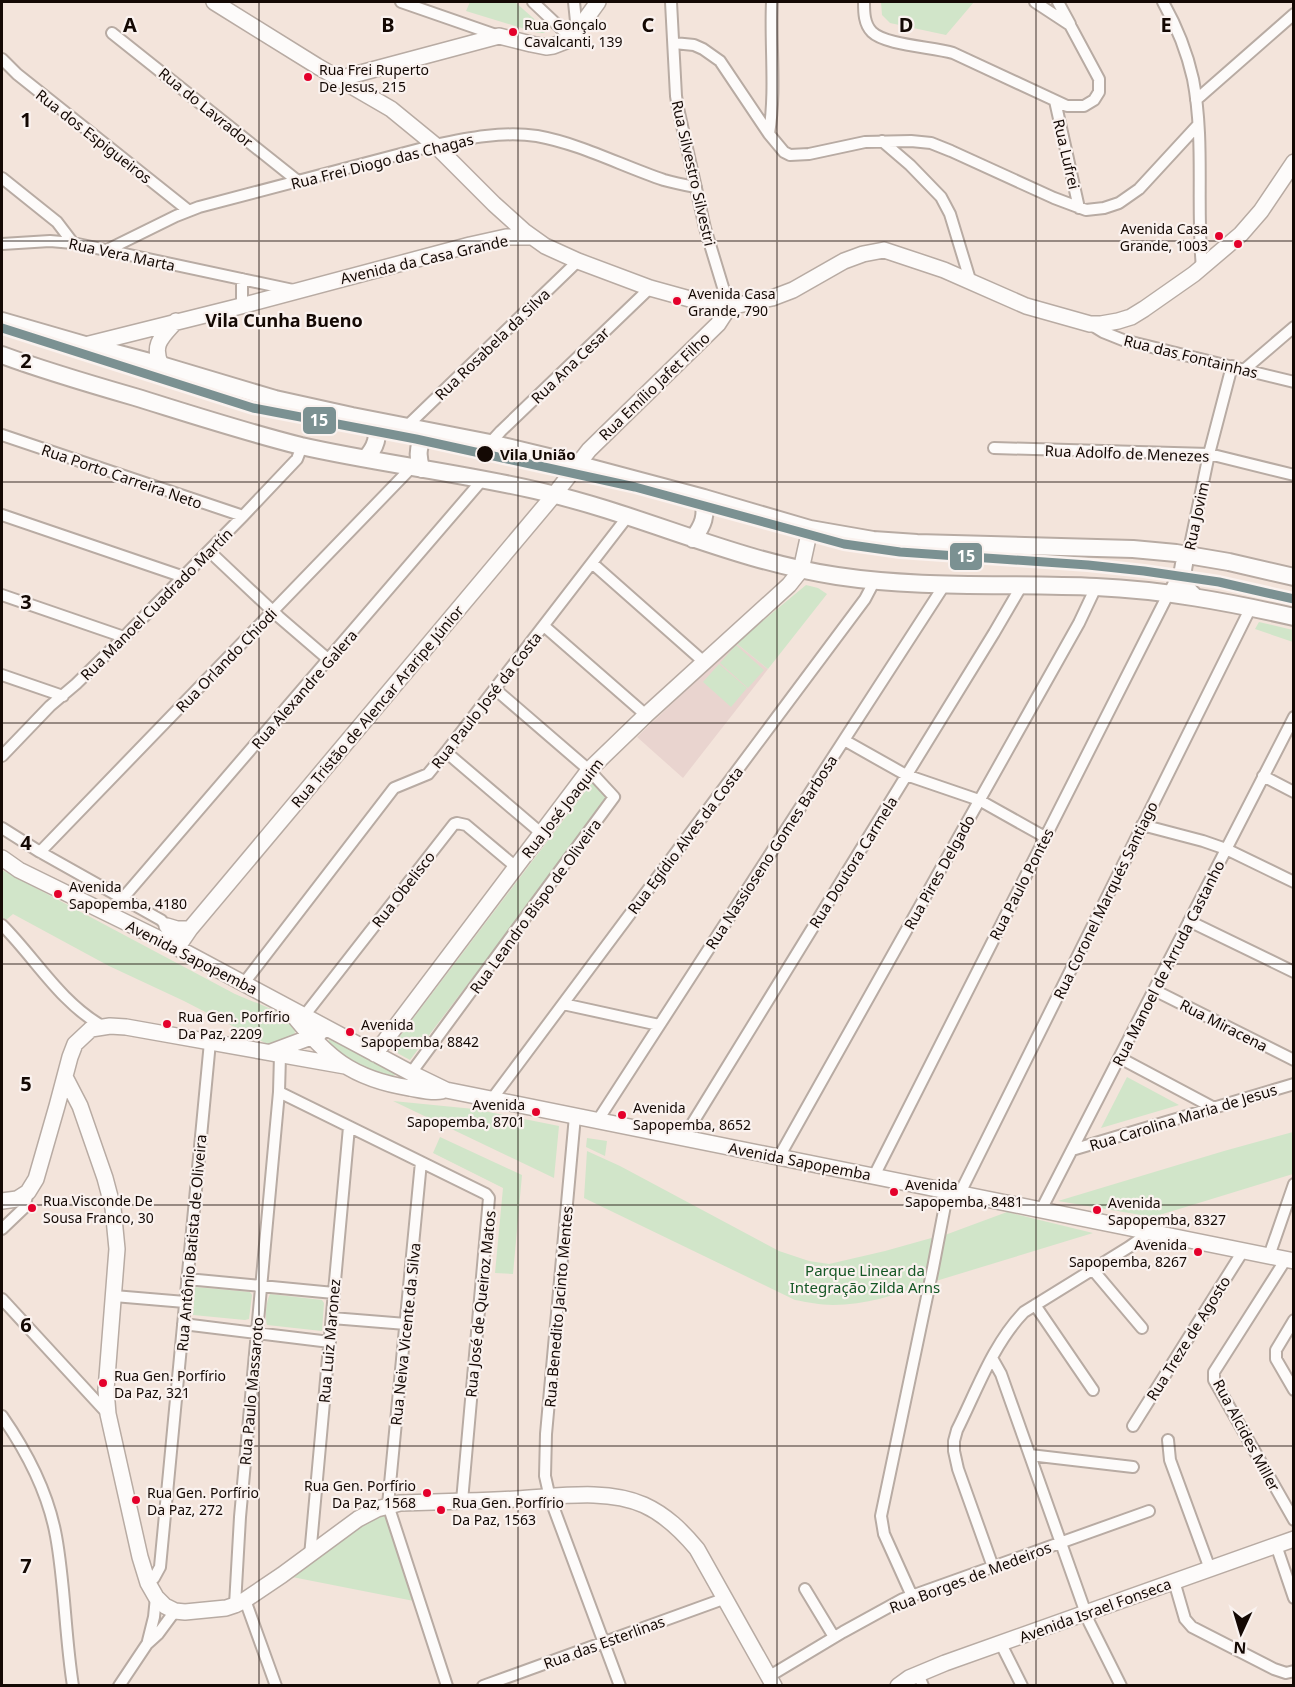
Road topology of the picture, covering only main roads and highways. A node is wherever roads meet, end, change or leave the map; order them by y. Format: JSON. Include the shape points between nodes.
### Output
{"nodes":[{"id":1,"x":2,"y":321,"type":"edge"},
{"id":2,"x":2,"y":355,"type":"edge"},
{"id":3,"x":376,"y":421,"type":"junction"},
{"id":4,"x":428,"y":431,"type":"junction"},
{"id":5,"x":366,"y":458,"type":"junction"},
{"id":6,"x":417,"y":468,"type":"junction"},
{"id":7,"x":704,"y":498,"type":"junction"},
{"id":8,"x":693,"y":539,"type":"junction"},
{"id":9,"x":1186,"y":560,"type":"junction"},
{"id":10,"x":1293,"y":577,"type":"edge"},
{"id":11,"x":1194,"y":596,"type":"junction"},
{"id":12,"x":1293,"y":617,"type":"edge"}],
"edges":[{"from":1,"to":3,"type":"main road","via":[[275,399]]},
{"from":2,"to":5,"type":"main road","via":[[302,446]]},
{"from":3,"to":4,"type":"main road"},
{"from":3,"to":5,"type":"main road","via":[[378,436]]},
{"from":4,"to":6,"type":"main road","via":[[421,440]]},
{"from":4,"to":7,"type":"main road","via":[[577,464]]},
{"from":5,"to":6,"type":"main road"},
{"from":6,"to":8,"type":"main road","via":[[554,495]]},
{"from":7,"to":8,"type":"main road","via":[[704,523]]},
{"from":7,"to":9,"type":"main road","via":[[810,528],[873,540],[1133,549]]},
{"from":8,"to":11,"type":"main road","via":[[801,570],[875,580],[1096,587]]},
{"from":9,"to":10,"type":"main road","via":[[1229,562]]},
{"from":9,"to":11,"type":"main road","via":[[1183,583]]},
{"from":11,"to":12,"type":"main road"}]}
